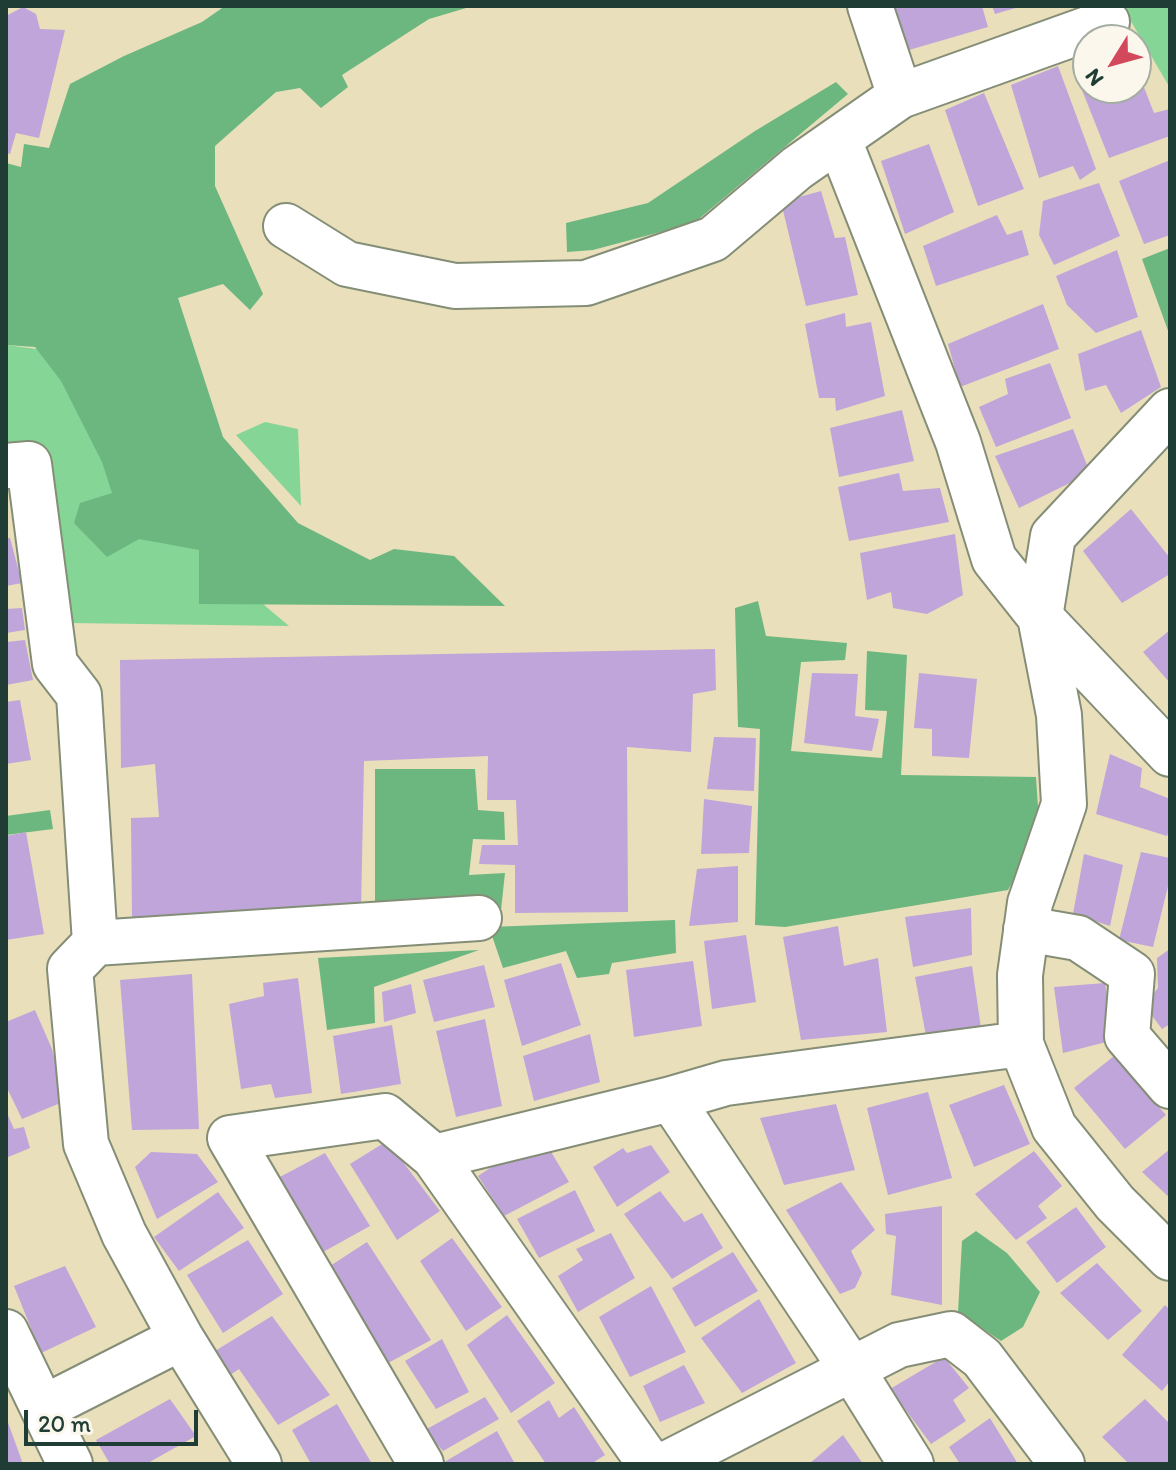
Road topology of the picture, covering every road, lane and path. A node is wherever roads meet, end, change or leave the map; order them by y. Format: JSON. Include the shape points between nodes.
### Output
{"nodes":[{"id":1,"x":870,"y":6,"type":"edge"},
{"id":2,"x":1107,"y":22,"type":"dead end"},
{"id":3,"x":900,"y":96,"type":"junction"},
{"id":4,"x":839,"y":140,"type":"junction"},
{"id":5,"x":286,"y":226,"type":"dead end"},
{"id":6,"x":1170,"y":411,"type":"edge"},
{"id":7,"x":6,"y":466,"type":"edge"},
{"id":8,"x":1040,"y":617,"type":"junction"},
{"id":9,"x":1170,"y":754,"type":"edge"},
{"id":10,"x":479,"y":918,"type":"dead end"},
{"id":11,"x":1026,"y":929,"type":"junction"},
{"id":12,"x":95,"y":943,"type":"junction"},
{"id":13,"x":1021,"y":1044,"type":"junction"},
{"id":14,"x":1170,"y":1086,"type":"edge"},
{"id":15,"x":671,"y":1099,"type":"junction"},
{"id":16,"x":434,"y":1157,"type":"junction"},
{"id":17,"x":1170,"y":1258,"type":"edge"},
{"id":18,"x":6,"y":1332,"type":"edge"},
{"id":19,"x":181,"y":1338,"type":"junction"},
{"id":20,"x":853,"y":1371,"type":"junction"},
{"id":21,"x":43,"y":1408,"type":"junction"},
{"id":22,"x":70,"y":1464,"type":"edge"},
{"id":23,"x":259,"y":1464,"type":"edge"},
{"id":24,"x":421,"y":1464,"type":"edge"},
{"id":25,"x":650,"y":1464,"type":"edge"},
{"id":26,"x":666,"y":1464,"type":"edge"},
{"id":27,"x":911,"y":1464,"type":"edge"},
{"id":28,"x":1062,"y":1464,"type":"edge"}],
"edges":[{"from":1,"to":3,"type":"street"},
{"from":2,"to":3,"type":"street"},
{"from":3,"to":4,"type":"street"},
{"from":4,"to":5,"type":"street","via":[[713,239],[586,283],[455,286],[347,264]]},
{"from":4,"to":8,"type":"street","via":[[958,442],[994,559]]},
{"from":6,"to":8,"type":"street","via":[[1053,536]]},
{"from":7,"to":12,"type":"street","via":[[29,464],[55,664],[79,695]]},
{"from":8,"to":9,"type":"street"},
{"from":8,"to":11,"type":"street","via":[[1059,715],[1064,804]]},
{"from":10,"to":12,"type":"street"},
{"from":11,"to":13,"type":"street"},
{"from":11,"to":14,"type":"street","via":[[1078,938],[1132,974],[1127,1036]]},
{"from":12,"to":19,"type":"street","via":[[70,969],[86,1144],[124,1234]]},
{"from":13,"to":15,"type":"street","via":[[726,1083]]},
{"from":13,"to":17,"type":"street","via":[[1054,1127],[1115,1203]]},
{"from":15,"to":16,"type":"street"},
{"from":15,"to":20,"type":"street"},
{"from":16,"to":24,"type":"street","via":[[385,1116],[230,1138]]},
{"from":16,"to":25,"type":"street"},
{"from":18,"to":21,"type":"street"},
{"from":19,"to":21,"type":"street"},
{"from":19,"to":23,"type":"street"},
{"from":20,"to":26,"type":"street"},
{"from":20,"to":27,"type":"street"},
{"from":20,"to":28,"type":"street","via":[[899,1345],[951,1334],[982,1358]]},
{"from":21,"to":22,"type":"street"}]}
